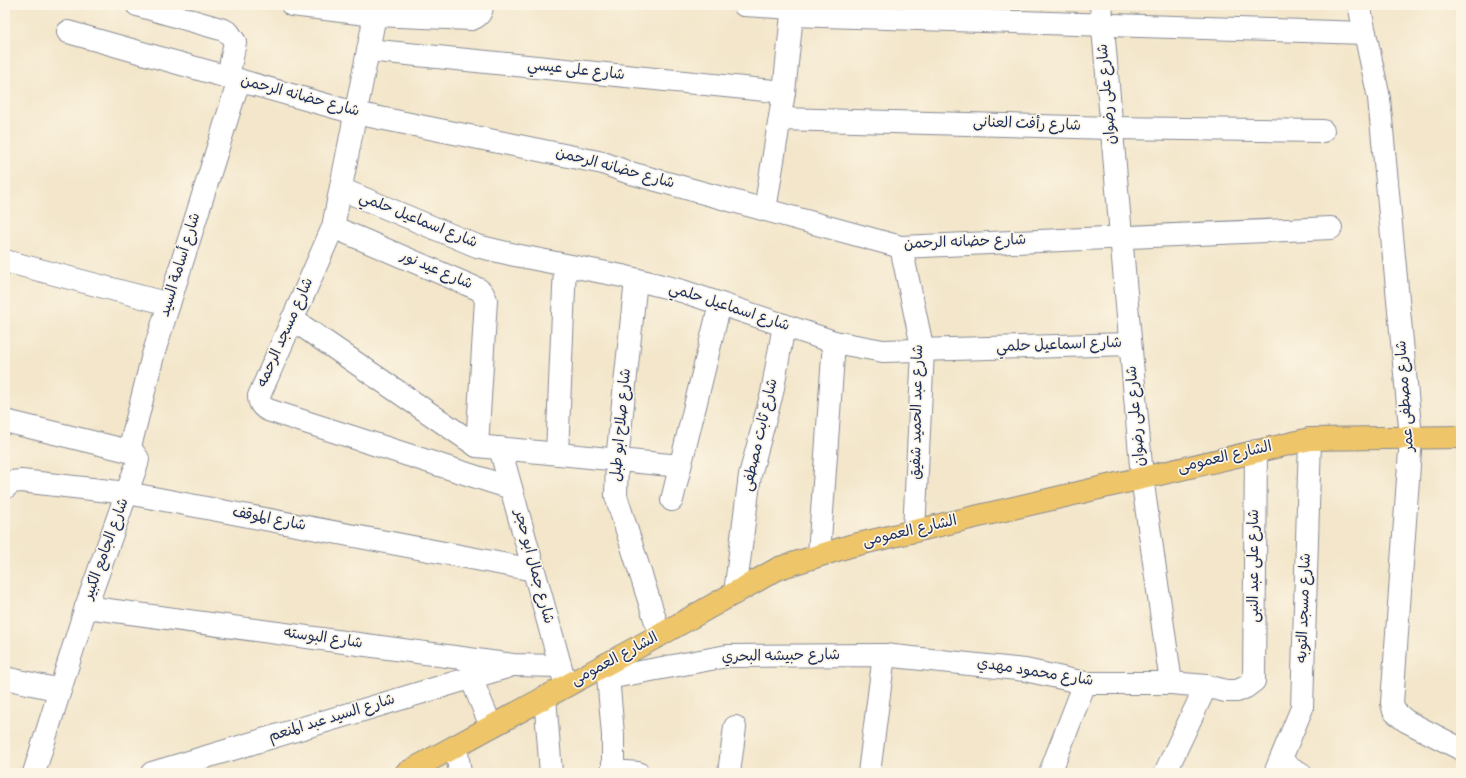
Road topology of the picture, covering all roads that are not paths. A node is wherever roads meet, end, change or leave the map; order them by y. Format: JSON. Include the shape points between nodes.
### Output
{"nodes":[{"id":1,"x":138,"y":5,"type":"edge"},
{"id":2,"x":292,"y":5,"type":"edge"},
{"id":3,"x":482,"y":5,"type":"edge"},
{"id":4,"x":744,"y":5,"type":"edge"},
{"id":5,"x":1359,"y":5,"type":"edge"},
{"id":6,"x":792,"y":9,"type":"edge"},
{"id":7,"x":376,"y":10,"type":"edge"},
{"id":8,"x":1101,"y":15,"type":"edge"},
{"id":9,"x":68,"y":32,"type":"dead end"},
{"id":10,"x":1365,"y":33,"type":"junction"},
{"id":11,"x":368,"y":50,"type":"junction"},
{"id":12,"x":234,"y":79,"type":"junction"},
{"id":13,"x":784,"y":92,"type":"junction"},
{"id":14,"x":355,"y":113,"type":"junction"},
{"id":15,"x":780,"y":119,"type":"junction"},
{"id":16,"x":1111,"y":128,"type":"junction"},
{"id":17,"x":1323,"y":131,"type":"dead end"},
{"id":18,"x":341,"y":189,"type":"junction"},
{"id":19,"x":765,"y":210,"type":"junction"},
{"id":20,"x":334,"y":227,"type":"junction"},
{"id":21,"x":1331,"y":228,"type":"dead end"},
{"id":22,"x":1121,"y":237,"type":"junction"},
{"id":23,"x":901,"y":247,"type":"junction"},
{"id":24,"x":5,"y":261,"type":"edge"},
{"id":25,"x":565,"y":266,"type":"junction"},
{"id":26,"x":636,"y":280,"type":"junction"},
{"id":27,"x":169,"y":304,"type":"junction"},
{"id":28,"x":720,"y":304,"type":"junction"},
{"id":29,"x":292,"y":320,"type":"junction"},
{"id":30,"x":784,"y":325,"type":"junction"},
{"id":31,"x":834,"y":342,"type":"junction"},
{"id":32,"x":1130,"y":344,"type":"junction"},
{"id":33,"x":923,"y":351,"type":"junction"},
{"id":34,"x":5,"y":421,"type":"edge"},
{"id":35,"x":1411,"y":437,"type":"junction"},
{"id":36,"x":1461,"y":437,"type":"edge"},
{"id":37,"x":1310,"y":439,"type":"junction"},
{"id":38,"x":477,"y":446,"type":"junction"},
{"id":39,"x":500,"y":448,"type":"junction"},
{"id":40,"x":129,"y":451,"type":"junction"},
{"id":41,"x":1256,"y":451,"type":"junction"},
{"id":42,"x":557,"y":454,"type":"junction"},
{"id":43,"x":617,"y":460,"type":"junction"},
{"id":44,"x":680,"y":466,"type":"junction"},
{"id":45,"x":1142,"y":477,"type":"junction"},
{"id":46,"x":5,"y":488,"type":"edge"},
{"id":47,"x":511,"y":488,"type":"junction"},
{"id":48,"x":127,"y":493,"type":"junction"},
{"id":49,"x":672,"y":500,"type":"dead end"},
{"id":50,"x":914,"y":531,"type":"junction"},
{"id":51,"x":819,"y":554,"type":"junction"},
{"id":52,"x":534,"y":570,"type":"junction"},
{"id":53,"x":735,"y":593,"type":"junction"},
{"id":54,"x":86,"y":607,"type":"junction"},
{"id":55,"x":660,"y":635,"type":"junction"},
{"id":56,"x":884,"y":655,"type":"junction"},
{"id":57,"x":513,"y":665,"type":"junction"},
{"id":58,"x":608,"y":671,"type":"junction"},
{"id":59,"x":563,"y":676,"type":"junction"},
{"id":60,"x":5,"y":678,"type":"edge"},
{"id":61,"x":471,"y":678,"type":"junction"},
{"id":62,"x":1254,"y":681,"type":"joint"},
{"id":63,"x":1085,"y":683,"type":"junction"},
{"id":64,"x":1171,"y":683,"type":"junction"},
{"id":65,"x":1206,"y":686,"type":"junction"},
{"id":66,"x":60,"y":690,"type":"junction"},
{"id":67,"x":545,"y":697,"type":"junction"},
{"id":68,"x":491,"y":726,"type":"junction"},
{"id":69,"x":736,"y":727,"type":"dead end"},
{"id":70,"x":456,"y":746,"type":"junction"},
{"id":71,"x":1461,"y":749,"type":"edge"},
{"id":72,"x":1278,"y":767,"type":"edge"},
{"id":73,"x":613,"y":772,"type":"edge"},
{"id":74,"x":34,"y":773,"type":"edge"},
{"id":75,"x":152,"y":773,"type":"edge"},
{"id":76,"x":406,"y":773,"type":"edge"},
{"id":77,"x":460,"y":773,"type":"edge"},
{"id":78,"x":551,"y":773,"type":"edge"},
{"id":79,"x":638,"y":773,"type":"edge"},
{"id":80,"x":729,"y":773,"type":"edge"},
{"id":81,"x":870,"y":773,"type":"edge"},
{"id":82,"x":1050,"y":773,"type":"edge"},
{"id":83,"x":1165,"y":773,"type":"edge"},
{"id":84,"x":1300,"y":773,"type":"edge"}],
"edges":[{"from":1,"to":12,"type":"street","name":"شارع أسامة السيد","via":[[229,33],[234,42]]},
{"from":2,"to":7,"type":"street"},
{"from":3,"to":7,"type":"street","via":[[479,15],[472,18]]},
{"from":4,"to":6,"type":"street"},
{"from":5,"to":10,"type":"street","name":"شارع مصطفى عمر"},
{"from":6,"to":8,"type":"street"},
{"from":6,"to":13,"type":"street"},
{"from":7,"to":11,"type":"street","name":"شارع مسجد الرحمه"},
{"from":8,"to":10,"type":"street"},
{"from":8,"to":16,"type":"street","name":"شارع على رضوان"},
{"from":9,"to":12,"type":"street","name":"شارع حضانه الرحمن"},
{"from":10,"to":35,"type":"street","name":"شارع مصطفى عمر","via":[[1379,98]]},
{"from":11,"to":13,"type":"street","name":"شارع على عيسي"},
{"from":11,"to":14,"type":"street","name":"شارع مسجد الرحمه"},
{"from":12,"to":14,"type":"street","name":"شارع حضانه الرحمن"},
{"from":12,"to":27,"type":"street","name":"شارع أسامة السيد"},
{"from":13,"to":15,"type":"street"},
{"from":14,"to":18,"type":"street","name":"شارع مسجد الرحمه"},
{"from":14,"to":19,"type":"street","name":"شارع حضانه الرحمن","via":[[603,163]]},
{"from":15,"to":16,"type":"street","name":"شارع رأفت العنانى"},
{"from":15,"to":19,"type":"street"},
{"from":16,"to":17,"type":"street","name":"شارع رأفت العنانى"},
{"from":16,"to":22,"type":"street","name":"شارع على رضوان"},
{"from":18,"to":20,"type":"street","name":"شارع مسجد الرحمه"},
{"from":18,"to":25,"type":"street","name":"شارع اسماعيل حلمي","via":[[477,246]]},
{"from":19,"to":23,"type":"street","name":"شارع حضانه الرحمن"},
{"from":20,"to":29,"type":"street","name":"شارع مسجد الرحمه"},
{"from":20,"to":38,"type":"street","name":"شارع عيد نور","via":[[478,289],[485,295]]},
{"from":21,"to":22,"type":"street","name":"شارع حضانه الرحمن"},
{"from":22,"to":23,"type":"street","name":"شارع حضانه الرحمن"},
{"from":22,"to":32,"type":"street","name":"شارع على رضوان"},
{"from":23,"to":33,"type":"street","name":"شارع عبد الحميد شفيق"},
{"from":24,"to":27,"type":"street"},
{"from":25,"to":26,"type":"street","name":"شارع اسماعيل حلمي"},
{"from":25,"to":42,"type":"street"},
{"from":26,"to":28,"type":"street","name":"شارع اسماعيل حلمي","via":[[682,291]]},
{"from":26,"to":43,"type":"street","name":"شارع صلاح ابو طبل"},
{"from":27,"to":40,"type":"street","name":"شارع أسامة السيد","via":[[153,355]]},
{"from":28,"to":30,"type":"street","name":"شارع اسماعيل حلمي"},
{"from":28,"to":44,"type":"street"},
{"from":29,"to":38,"type":"street"},
{"from":29,"to":47,"type":"street","name":"شارع مسجد الرحمه","via":[[259,396],[264,408]]},
{"from":30,"to":31,"type":"street","name":"شارع اسماعيل حلمي"},
{"from":30,"to":53,"type":"street","name":"شارع ثابت مصطفى","via":[[772,393],[750,475]]},
{"from":31,"to":33,"type":"street","name":"شارع اسماعيل حلمي","via":[[883,351]]},
{"from":31,"to":51,"type":"street"},
{"from":32,"to":33,"type":"street","name":"شارع اسماعيل حلمي"},
{"from":32,"to":45,"type":"street","name":"شارع على رضوان"},
{"from":33,"to":50,"type":"street","name":"شارع عبد الحميد شفيق"},
{"from":34,"to":40,"type":"street"},
{"from":35,"to":36,"type":"main road","name":"الشارع العمومى"},
{"from":35,"to":37,"type":"main road","name":"الشارع العمومى"},
{"from":35,"to":71,"type":"street","name":"شارع مصطفى عمر","via":[[1392,703],[1394,711],[1406,721]]},
{"from":37,"to":41,"type":"main road","name":"الشارع العمومى"},
{"from":37,"to":72,"type":"street","name":"شارع مسجد التوبه","via":[[1302,708]]},
{"from":38,"to":39,"type":"street"},
{"from":39,"to":42,"type":"street"},
{"from":39,"to":47,"type":"street","name":"شارع جمال ابو حجر"},
{"from":40,"to":48,"type":"street","name":"شارع الجامع الكبير","via":[[136,454],[138,462]]},
{"from":41,"to":45,"type":"main road","name":"الشارع العمومى"},
{"from":41,"to":62,"type":"street","name":"شارع على عبد النبى"},
{"from":42,"to":43,"type":"street"},
{"from":43,"to":44,"type":"street"},
{"from":43,"to":55,"type":"street","name":"شارع صلاح ابو طبل","via":[[616,496]]},
{"from":44,"to":49,"type":"street"},
{"from":45,"to":50,"type":"main road","name":"الشارع العمومى"},
{"from":45,"to":64,"type":"street","name":"شارع على رضوان"},
{"from":46,"to":48,"type":"street","name":"شارع الموقف","via":[[12,482],[21,481]]},
{"from":47,"to":52,"type":"street","name":"شارع جمال ابو حجر"},
{"from":48,"to":52,"type":"street","name":"شارع الموقف"},
{"from":48,"to":54,"type":"street","name":"شارع الجامع الكبير"},
{"from":50,"to":51,"type":"main road","name":"الشارع العمومى"},
{"from":51,"to":53,"type":"main road","name":"الشارع العمومى","via":[[779,568]]},
{"from":52,"to":59,"type":"street","name":"شارع جمال ابو حجر"},
{"from":53,"to":55,"type":"main road","name":"الشارع العمومى"},
{"from":54,"to":57,"type":"street","name":"شارع البوسته"},
{"from":54,"to":66,"type":"street","name":"شارع الجامع الكبير"},
{"from":55,"to":58,"type":"main road","name":"الشارع العمومى"},
{"from":56,"to":58,"type":"street","name":"شارع حبيشه البحري","via":[[727,656]]},
{"from":56,"to":63,"type":"street","name":"شارع محمود مهدي","via":[[1025,670]]},
{"from":56,"to":81,"type":"street"},
{"from":57,"to":59,"type":"street","name":"شارع البوسته"},
{"from":57,"to":61,"type":"street","name":"شارع السيد عبد المنعم"},
{"from":58,"to":59,"type":"main road","name":"الشارع العمومى"},
{"from":58,"to":73,"type":"street"},
{"from":59,"to":67,"type":"main road","name":"الشارع العمومى"},
{"from":60,"to":66,"type":"street"},
{"from":61,"to":68,"type":"street"},
{"from":61,"to":75,"type":"street","name":"شارع السيد عبد المنعم"},
{"from":62,"to":65,"type":"street","name":"شارع محمود مهدي","via":[[1237,691]]},
{"from":63,"to":64,"type":"street","name":"شارع محمود مهدي"},
{"from":63,"to":82,"type":"street"},
{"from":64,"to":65,"type":"street","name":"شارع محمود مهدي"},
{"from":65,"to":83,"type":"street"},
{"from":66,"to":74,"type":"street","name":"شارع الجامع الكبير"},
{"from":67,"to":68,"type":"main road","name":"الشارع العمومى"},
{"from":67,"to":78,"type":"street"},
{"from":68,"to":70,"type":"main road","name":"الشارع العمومى"},
{"from":69,"to":80,"type":"street"},
{"from":70,"to":76,"type":"main road","name":"الشارع العمومى"},
{"from":70,"to":77,"type":"street"},
{"from":72,"to":84,"type":"street"},
{"from":73,"to":79,"type":"street"}]}
